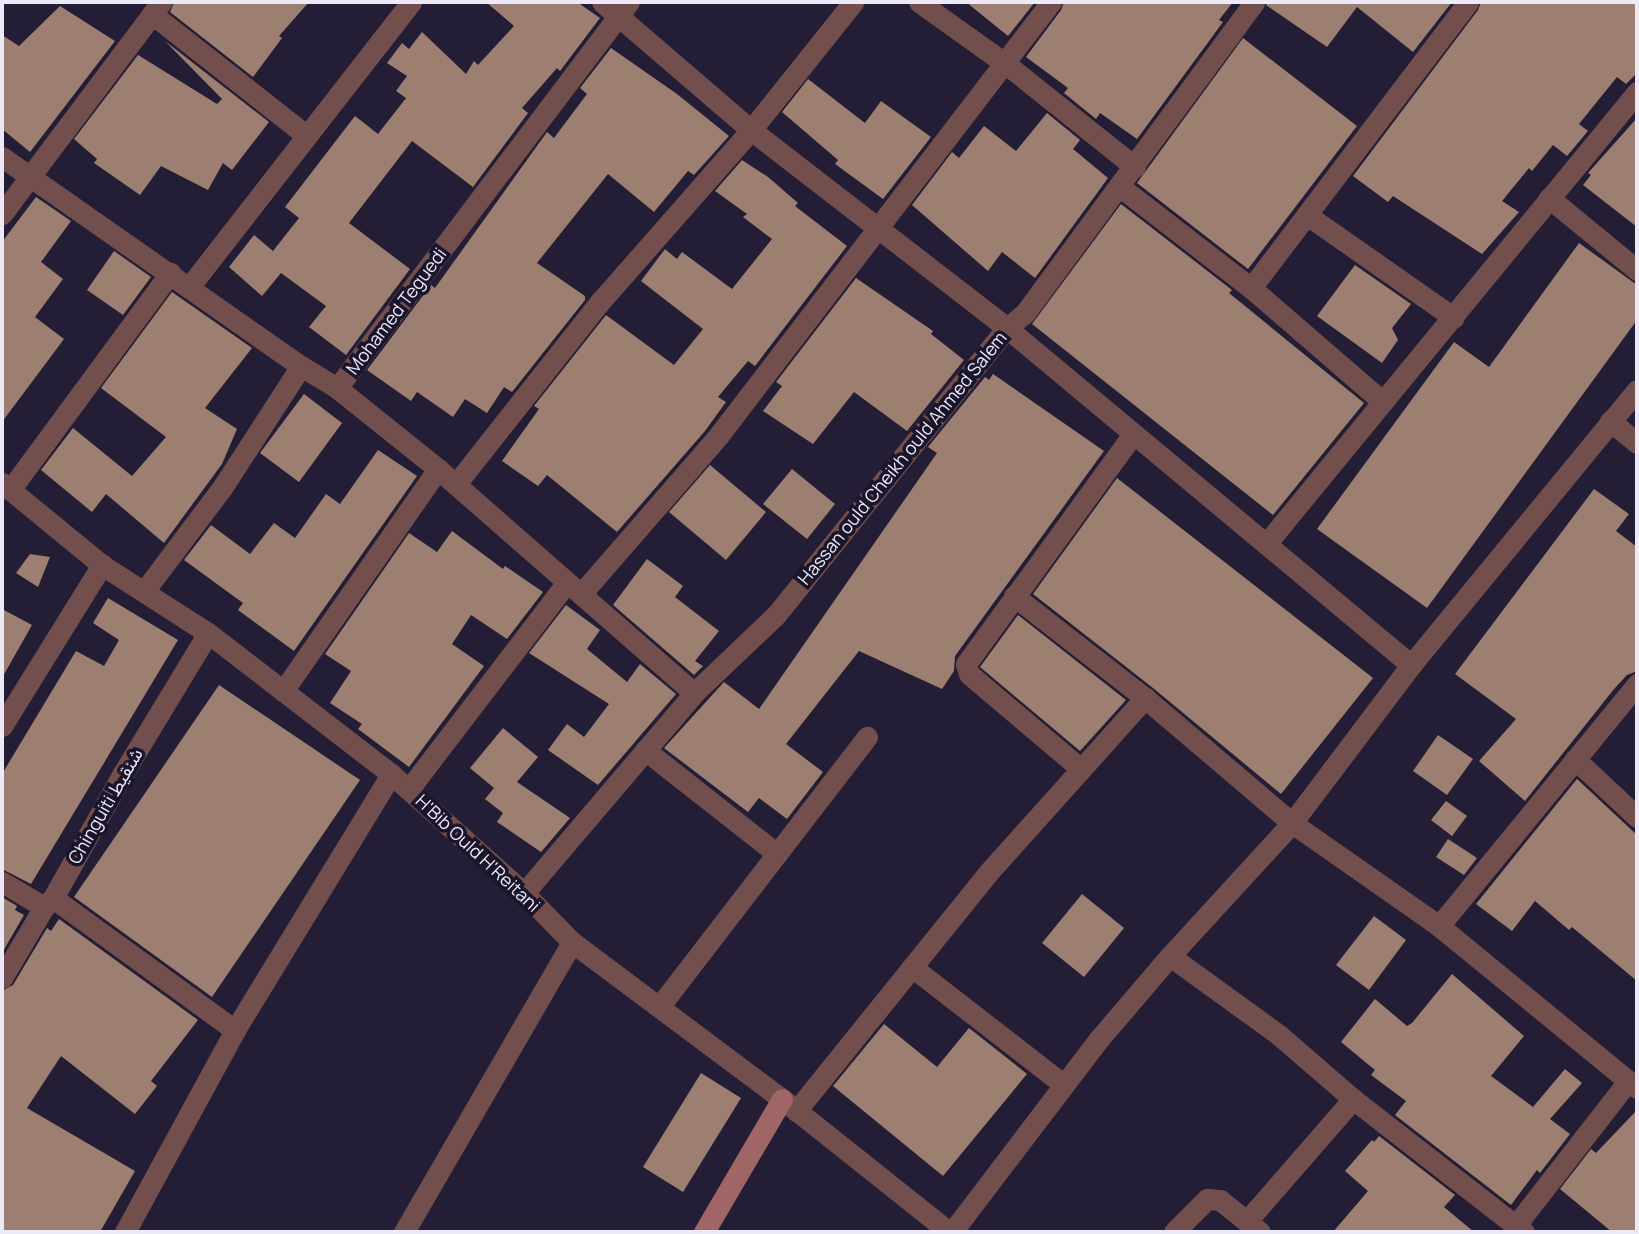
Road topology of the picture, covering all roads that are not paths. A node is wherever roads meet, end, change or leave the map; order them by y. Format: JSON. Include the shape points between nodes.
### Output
{"nodes":[{"id":1,"x":411,"y":2,"type":"edge"},
{"id":2,"x":601,"y":2,"type":"edge"},
{"id":3,"x":853,"y":2,"type":"edge"},
{"id":4,"x":919,"y":2,"type":"edge"},
{"id":5,"x":1051,"y":2,"type":"edge"},
{"id":6,"x":1254,"y":2,"type":"edge"},
{"id":7,"x":1468,"y":2,"type":"edge"},
{"id":8,"x":157,"y":8,"type":"edge"},
{"id":9,"x":624,"y":9,"type":"edge"},
{"id":10,"x":1006,"y":64,"type":"junction"},
{"id":11,"x":1637,"y":92,"type":"edge"},
{"id":12,"x":751,"y":130,"type":"junction"},
{"id":13,"x":306,"y":135,"type":"junction"},
{"id":14,"x":2,"y":157,"type":"edge"},
{"id":15,"x":1135,"y":167,"type":"junction"},
{"id":16,"x":27,"y":177,"type":"junction"},
{"id":17,"x":1119,"y":186,"type":"junction"},
{"id":18,"x":1549,"y":198,"type":"junction"},
{"id":19,"x":2,"y":214,"type":"edge"},
{"id":20,"x":1307,"y":215,"type":"junction"},
{"id":21,"x":878,"y":226,"type":"junction"},
{"id":22,"x":1637,"y":270,"type":"edge"},
{"id":23,"x":170,"y":273,"type":"junction"},
{"id":24,"x":190,"y":286,"type":"junction"},
{"id":25,"x":1251,"y":288,"type":"junction"},
{"id":26,"x":1454,"y":318,"type":"junction"},
{"id":27,"x":1007,"y":328,"type":"junction"},
{"id":28,"x":301,"y":366,"type":"junction"},
{"id":29,"x":337,"y":388,"type":"junction"},
{"id":30,"x":1637,"y":390,"type":"edge"},
{"id":31,"x":1383,"y":402,"type":"junction"},
{"id":32,"x":1610,"y":421,"type":"junction"},
{"id":33,"x":1133,"y":434,"type":"junction"},
{"id":34,"x":1637,"y":443,"type":"edge"},
{"id":35,"x":439,"y":468,"type":"junction"},
{"id":36,"x":456,"y":484,"type":"junction"},
{"id":37,"x":6,"y":486,"type":"edge"},
{"id":38,"x":1266,"y":544,"type":"junction"},
{"id":39,"x":102,"y":565,"type":"junction"},
{"id":40,"x":574,"y":588,"type":"junction"},
{"id":41,"x":145,"y":590,"type":"junction"},
{"id":42,"x":1014,"y":596,"type":"junction"},
{"id":43,"x":208,"y":633,"type":"junction"},
{"id":44,"x":1411,"y":665,"type":"junction"},
{"id":45,"x":1637,"y":684,"type":"edge"},
{"id":46,"x":284,"y":691,"type":"junction"},
{"id":47,"x":694,"y":693,"type":"junction"},
{"id":48,"x":1145,"y":698,"type":"junction"},
{"id":49,"x":2,"y":726,"type":"edge"},
{"id":50,"x":867,"y":737,"type":"dead end"},
{"id":51,"x":645,"y":750,"type":"junction"},
{"id":52,"x":1575,"y":760,"type":"junction"},
{"id":53,"x":1081,"y":769,"type":"junction"},
{"id":54,"x":391,"y":774,"type":"junction"},
{"id":55,"x":409,"y":789,"type":"junction"},
{"id":56,"x":1637,"y":817,"type":"edge"},
{"id":57,"x":1292,"y":823,"type":"junction"},
{"id":58,"x":777,"y":854,"type":"junction"},
{"id":59,"x":2,"y":882,"type":"edge"},
{"id":60,"x":524,"y":894,"type":"junction"},
{"id":61,"x":48,"y":903,"type":"junction"},
{"id":62,"x":1439,"y":926,"type":"junction"},
{"id":63,"x":572,"y":942,"type":"junction"},
{"id":64,"x":1170,"y":956,"type":"junction"},
{"id":65,"x":912,"y":967,"type":"junction"},
{"id":66,"x":2,"y":978,"type":"edge"},
{"id":67,"x":659,"y":1007,"type":"junction"},
{"id":68,"x":235,"y":1030,"type":"junction"},
{"id":69,"x":1063,"y":1084,"type":"junction"},
{"id":70,"x":1633,"y":1084,"type":"edge"},
{"id":71,"x":1353,"y":1099,"type":"junction"},
{"id":72,"x":789,"y":1105,"type":"junction"},
{"id":73,"x":1253,"y":1227,"type":"edge"},
{"id":74,"x":1520,"y":1229,"type":"edge"},
{"id":75,"x":125,"y":1232,"type":"edge"},
{"id":76,"x":404,"y":1232,"type":"edge"},
{"id":77,"x":704,"y":1232,"type":"edge"},
{"id":78,"x":950,"y":1232,"type":"edge"},
{"id":79,"x":1174,"y":1232,"type":"edge"}],
"edges":[{"from":1,"to":13,"type":"street"},
{"from":2,"to":9,"type":"street"},
{"from":3,"to":12,"type":"street"},
{"from":4,"to":10,"type":"street"},
{"from":5,"to":10,"type":"street"},
{"from":6,"to":15,"type":"street","name":"Hassan ould Cheikh ould Ahmed Salem"},
{"from":7,"to":20,"type":"street"},
{"from":8,"to":13,"type":"street"},
{"from":8,"to":16,"type":"street"},
{"from":9,"to":12,"type":"street"},
{"from":9,"to":29,"type":"street","name":"Mohamed Teguedi"},
{"from":10,"to":15,"type":"street"},
{"from":10,"to":21,"type":"street"},
{"from":11,"to":18,"type":"street"},
{"from":12,"to":21,"type":"street"},
{"from":12,"to":36,"type":"street","via":[[599,303]]},
{"from":13,"to":24,"type":"street"},
{"from":14,"to":16,"type":"street","name":"Mohamed Teguedi"},
{"from":15,"to":17,"type":"street","name":"Hassan ould Cheikh ould Ahmed Salem"},
{"from":16,"to":19,"type":"street"},
{"from":16,"to":23,"type":"street","name":"Mohamed Teguedi"},
{"from":17,"to":25,"type":"street"},
{"from":17,"to":27,"type":"street","name":"Hassan ould Cheikh ould Ahmed Salem","via":[[1025,313]]},
{"from":18,"to":22,"type":"street"},
{"from":18,"to":26,"type":"street"},
{"from":20,"to":25,"type":"street"},
{"from":20,"to":26,"type":"street"},
{"from":21,"to":27,"type":"street"},
{"from":21,"to":40,"type":"street","via":[[719,435]]},
{"from":23,"to":24,"type":"street","name":"Mohamed Teguedi"},
{"from":23,"to":37,"type":"street"},
{"from":24,"to":28,"type":"street","name":"Mohamed Teguedi"},
{"from":25,"to":31,"type":"street"},
{"from":26,"to":31,"type":"street"},
{"from":27,"to":33,"type":"street"},
{"from":27,"to":47,"type":"street","name":"Hassan ould Cheikh ould Ahmed Salem","via":[[776,615]]},
{"from":28,"to":29,"type":"street","name":"Mohamed Teguedi"},
{"from":28,"to":41,"type":"street","via":[[222,488]]},
{"from":29,"to":35,"type":"street"},
{"from":30,"to":32,"type":"street"},
{"from":31,"to":38,"type":"street"},
{"from":32,"to":34,"type":"street"},
{"from":32,"to":44,"type":"street"},
{"from":33,"to":38,"type":"street"},
{"from":33,"to":42,"type":"street"},
{"from":35,"to":36,"type":"street"},
{"from":35,"to":46,"type":"street"},
{"from":36,"to":40,"type":"street"},
{"from":37,"to":39,"type":"street","name":"H'Bib Ould H'Reitani"},
{"from":38,"to":44,"type":"street"},
{"from":39,"to":41,"type":"street","name":"H'Bib Ould H'Reitani"},
{"from":39,"to":49,"type":"street"},
{"from":40,"to":47,"type":"street"},
{"from":40,"to":55,"type":"street"},
{"from":41,"to":43,"type":"street","name":"H'Bib Ould H'Reitani"},
{"from":42,"to":48,"type":"street"},
{"from":42,"to":53,"type":"street","via":[[968,659],[967,669]]},
{"from":43,"to":46,"type":"street","name":"H'Bib Ould H'Reitani"},
{"from":43,"to":61,"type":"street","name":"Chinguiti شنقيط"},
{"from":44,"to":57,"type":"street"},
{"from":45,"to":52,"type":"street"},
{"from":46,"to":54,"type":"street","name":"H'Bib Ould H'Reitani"},
{"from":47,"to":51,"type":"street","name":"Hassan ould Cheikh ould Ahmed Salem"},
{"from":48,"to":53,"type":"street"},
{"from":48,"to":57,"type":"street"},
{"from":50,"to":58,"type":"street"},
{"from":51,"to":58,"type":"street"},
{"from":51,"to":60,"type":"street","name":"Hassan ould Cheikh ould Ahmed Salem"},
{"from":52,"to":56,"type":"street"},
{"from":52,"to":62,"type":"street"},
{"from":53,"to":65,"type":"street"},
{"from":54,"to":55,"type":"street","name":"H'Bib Ould H'Reitani"},
{"from":54,"to":68,"type":"street"},
{"from":55,"to":60,"type":"street","name":"H'Bib Ould H'Reitani"},
{"from":57,"to":62,"type":"street"},
{"from":57,"to":64,"type":"street"},
{"from":58,"to":67,"type":"street"},
{"from":59,"to":61,"type":"street"},
{"from":60,"to":63,"type":"street","name":"H'Bib Ould H'Reitani"},
{"from":61,"to":66,"type":"street","name":"Chinguiti شنقيط"},
{"from":61,"to":68,"type":"street"},
{"from":62,"to":70,"type":"street"},
{"from":63,"to":67,"type":"street","name":"H'Bib Ould H'Reitani"},
{"from":63,"to":76,"type":"street"},
{"from":64,"to":69,"type":"street"},
{"from":64,"to":71,"type":"street","via":[[1279,1035]]},
{"from":65,"to":69,"type":"street"},
{"from":65,"to":72,"type":"street"},
{"from":67,"to":72,"type":"street","name":"H'Bib Ould H'Reitani"},
{"from":68,"to":75,"type":"street"},
{"from":69,"to":78,"type":"street"},
{"from":70,"to":74,"type":"street"},
{"from":71,"to":73,"type":"street"},
{"from":71,"to":74,"type":"street"},
{"from":72,"to":77,"type":"street"},
{"from":72,"to":78,"type":"street","name":"H'Bib Ould H'Reitani"},
{"from":73,"to":79,"type":"street","via":[[1220,1200],[1207,1199]]}]}
